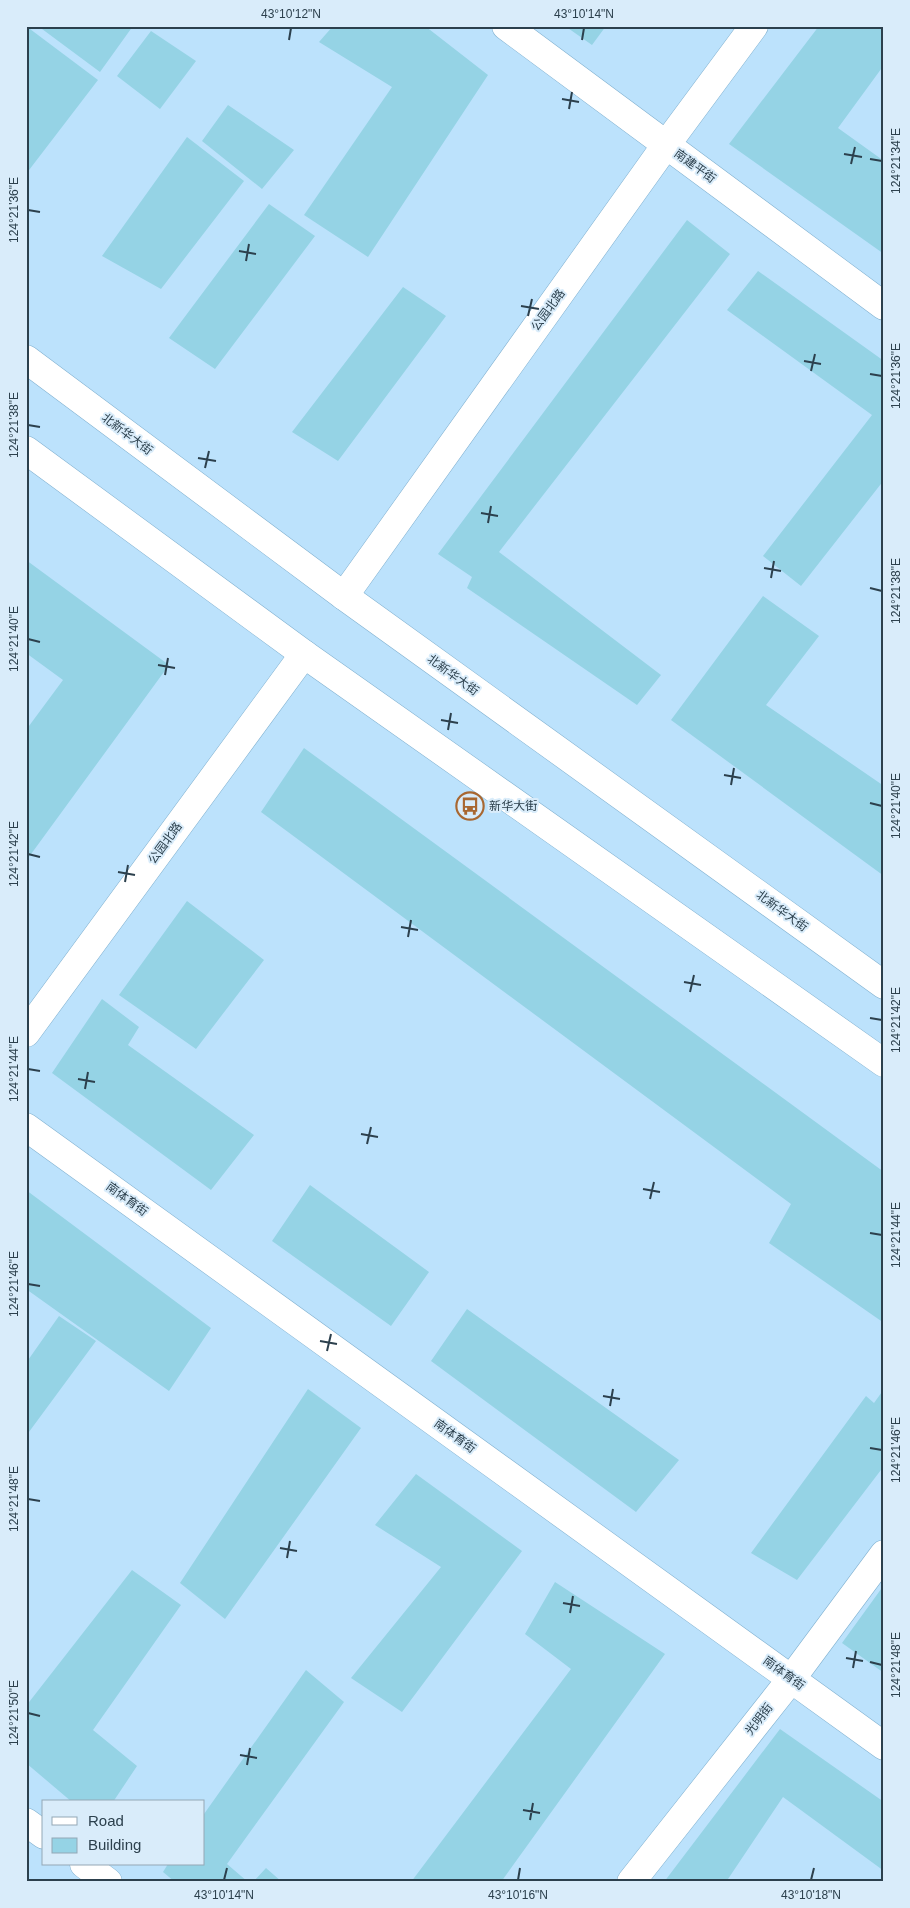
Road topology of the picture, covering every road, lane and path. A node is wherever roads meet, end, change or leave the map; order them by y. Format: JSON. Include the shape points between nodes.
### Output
{"nodes":[{"id":1,"x":506,"y":26,"type":"edge"},
{"id":2,"x":754,"y":26,"type":"edge"},
{"id":3,"x":666,"y":145,"type":"junction"},
{"id":4,"x":884,"y":306,"type":"edge"},
{"id":5,"x":26,"y":359,"type":"edge"},
{"id":6,"x":26,"y":450,"type":"edge"},
{"id":7,"x":344,"y":596,"type":"junction"},
{"id":8,"x":304,"y":654,"type":"junction"},
{"id":9,"x":884,"y":985,"type":"edge"},
{"id":10,"x":26,"y":1033,"type":"edge"},
{"id":11,"x":884,"y":1063,"type":"edge"},
{"id":12,"x":26,"y":1127,"type":"edge"},
{"id":13,"x":884,"y":1554,"type":"edge"},
{"id":14,"x":792,"y":1678,"type":"junction"},
{"id":15,"x":884,"y":1746,"type":"edge"},
{"id":16,"x":26,"y":1822,"type":"edge"},
{"id":17,"x":42,"y":1834,"type":"edge"},
{"id":18,"x":87,"y":1866,"type":"edge"},
{"id":19,"x":108,"y":1882,"type":"edge"},
{"id":20,"x":632,"y":1882,"type":"edge"}],
"edges":[{"from":1,"to":3,"type":"street","name":"南建平街"},
{"from":2,"to":3,"type":"street","name":"公园北路"},
{"from":3,"to":4,"type":"street","name":"南建平街"},
{"from":3,"to":7,"type":"street","name":"公园北路"},
{"from":5,"to":7,"type":"street","name":"北新华大街"},
{"from":6,"to":8,"type":"street"},
{"from":7,"to":9,"type":"street","name":"北新华大街"},
{"from":8,"to":10,"type":"street","name":"公园北路"},
{"from":8,"to":11,"type":"street"},
{"from":12,"to":14,"type":"street","name":"南体育街"},
{"from":13,"to":14,"type":"street","name":"光明街"},
{"from":14,"to":15,"type":"street","name":"南体育街"},
{"from":14,"to":20,"type":"street","name":"光明街"},
{"from":16,"to":17,"type":"street"},
{"from":18,"to":19,"type":"street"}]}
